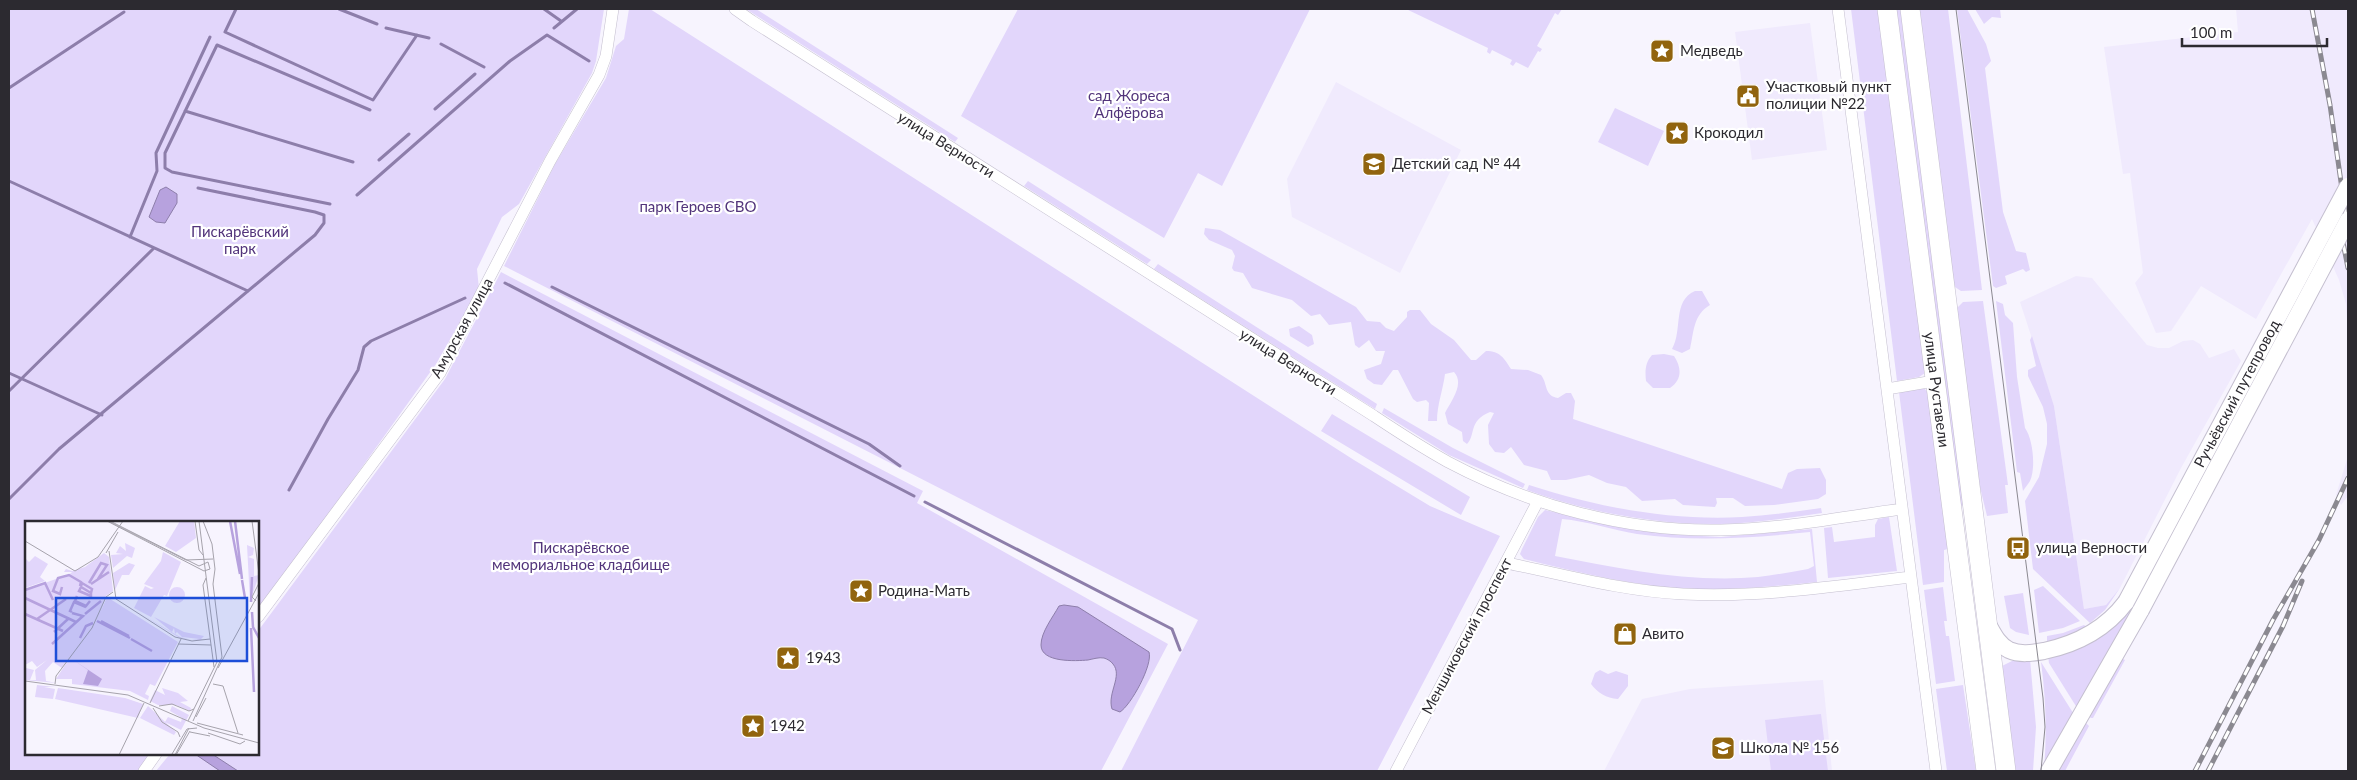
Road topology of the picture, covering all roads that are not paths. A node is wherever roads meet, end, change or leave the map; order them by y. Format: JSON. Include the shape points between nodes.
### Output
{"nodes":[{"id":1,"x":613,"y":9,"type":"edge"},
{"id":2,"x":736,"y":9,"type":"edge"},
{"id":3,"x":1838,"y":9,"type":"edge"},
{"id":4,"x":1887,"y":9,"type":"edge"},
{"id":5,"x":1910,"y":9,"type":"edge"},
{"id":6,"x":2348,"y":186,"type":"edge"},
{"id":7,"x":2348,"y":220,"type":"edge"},
{"id":8,"x":1934,"y":381,"type":"junction"},
{"id":9,"x":1887,"y":389,"type":"junction"},
{"id":10,"x":1538,"y":501,"type":"junction"},
{"id":11,"x":1902,"y":509,"type":"junction"},
{"id":12,"x":1507,"y":563,"type":"junction"},
{"id":13,"x":1911,"y":576,"type":"junction"},
{"id":14,"x":259,"y":616,"type":"edge"},
{"id":15,"x":1989,"y":626,"type":"junction"},
{"id":16,"x":155,"y":755,"type":"edge"},
{"id":17,"x":144,"y":771,"type":"edge"},
{"id":18,"x":1396,"y":771,"type":"edge"},
{"id":19,"x":1936,"y":771,"type":"edge"},
{"id":20,"x":1986,"y":771,"type":"edge"},
{"id":21,"x":2006,"y":771,"type":"edge"},
{"id":22,"x":2050,"y":771,"type":"edge"}],
"edges":[{"from":1,"to":14,"type":"street","name":"Амурская улица","via":[[600,75],[550,161],[440,373]]},
{"from":2,"to":10,"type":"street","name":"улица Верности","via":[[1422,446],[1472,474]]},
{"from":3,"to":9,"type":"street"},
{"from":4,"to":8,"type":"main road","name":"улица Руставели"},
{"from":5,"to":15,"type":"main road","name":"улица Руставели"},
{"from":6,"to":15,"type":"main road","name":"Ручьёвский путепровод","bridge":true,"via":[[2126,602],[2095,632],[2074,644],[2038,652],[2011,651],[1998,641]]},
{"from":7,"to":22,"type":"main road","name":"Ручьёвский путепровод","bridge":true,"via":[[2141,610]]},
{"from":8,"to":9,"type":"street"},
{"from":8,"to":20,"type":"main road","name":"улица Руставели"},
{"from":9,"to":11,"type":"street"},
{"from":10,"to":11,"type":"street","name":"улица Верности","via":[[1613,520],[1696,530],[1789,525]]},
{"from":10,"to":12,"type":"street","name":"Меншиковский проспект"},
{"from":11,"to":13,"type":"street"},
{"from":12,"to":13,"type":"street","via":[[1617,587],[1682,594],[1824,588]]},
{"from":12,"to":18,"type":"street","name":"Меншиковский проспект"},
{"from":13,"to":19,"type":"street"},
{"from":15,"to":21,"type":"main road","name":"улица Руставели"},
{"from":16,"to":17,"type":"street"}]}
